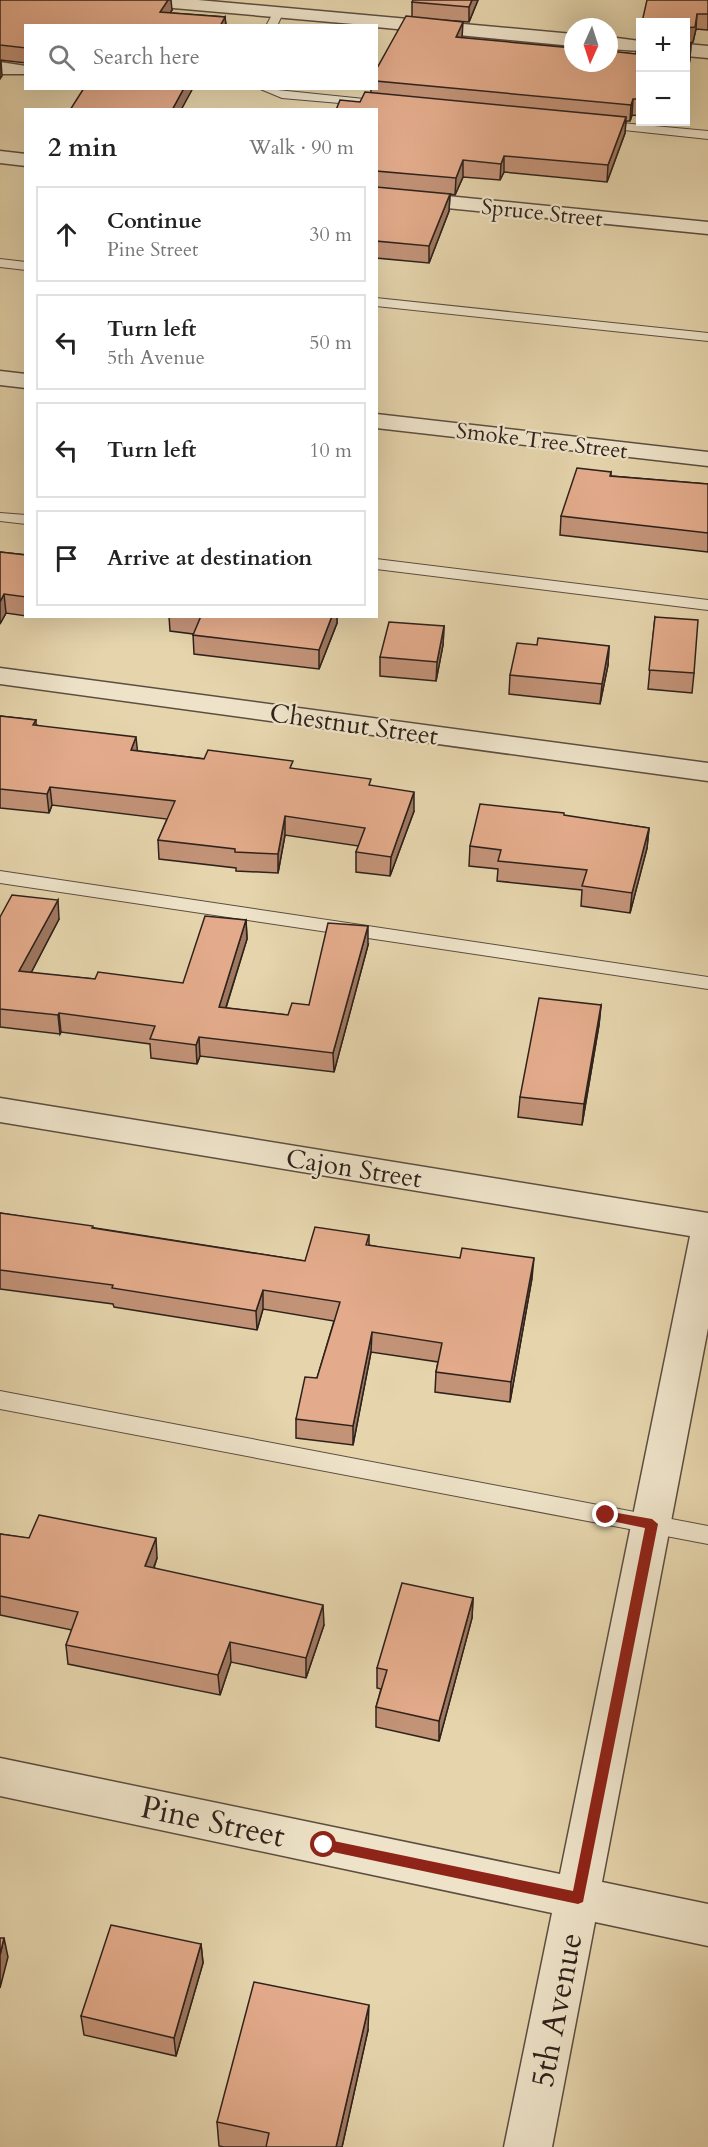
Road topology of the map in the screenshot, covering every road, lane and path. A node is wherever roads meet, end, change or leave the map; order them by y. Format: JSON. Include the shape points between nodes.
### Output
{"nodes":[{"id":1,"x":139,"y":0,"type":"edge"},
{"id":2,"x":274,"y":19,"type":"edge"},
{"id":3,"x":345,"y":24,"type":"edge"},
{"id":4,"x":378,"y":26,"type":"edge"},
{"id":5,"x":564,"y":39,"type":"edge"},
{"id":6,"x":618,"y":44,"type":"edge"},
{"id":7,"x":636,"y":46,"type":"edge"},
{"id":8,"x":690,"y":50,"type":"edge"},
{"id":9,"x":708,"y":52,"type":"edge"},
{"id":10,"x":0,"y":68,"type":"edge"},
{"id":11,"x":20,"y":70,"type":"dead end"},
{"id":12,"x":268,"y":90,"type":"edge"},
{"id":13,"x":388,"y":105,"type":"edge"},
{"id":14,"x":590,"y":124,"type":"edge"},
{"id":15,"x":708,"y":135,"type":"edge"},
{"id":16,"x":0,"y":157,"type":"edge"},
{"id":17,"x":24,"y":160,"type":"edge"},
{"id":18,"x":378,"y":195,"type":"edge"},
{"id":19,"x":708,"y":228,"type":"edge"},
{"id":20,"x":0,"y":263,"type":"edge"},
{"id":21,"x":24,"y":266,"type":"edge"},
{"id":22,"x":378,"y":302,"type":"edge"},
{"id":23,"x":708,"y":337,"type":"edge"},
{"id":24,"x":0,"y":378,"type":"edge"},
{"id":25,"x":24,"y":381,"type":"edge"},
{"id":26,"x":378,"y":421,"type":"edge"},
{"id":27,"x":708,"y":459,"type":"edge"},
{"id":28,"x":0,"y":517,"type":"edge"},
{"id":29,"x":24,"y":520,"type":"edge"},
{"id":30,"x":378,"y":564,"type":"edge"},
{"id":31,"x":708,"y":605,"type":"edge"},
{"id":32,"x":0,"y":676,"type":"edge"},
{"id":33,"x":708,"y":772,"type":"edge"},
{"id":34,"x":0,"y":877,"type":"edge"},
{"id":35,"x":708,"y":983,"type":"edge"},
{"id":36,"x":0,"y":1110,"type":"edge"},
{"id":37,"x":708,"y":1226,"type":"edge"},
{"id":38,"x":708,"y":1236,"type":"edge"},
{"id":39,"x":0,"y":1400,"type":"edge"},
{"id":40,"x":652,"y":1524,"type":"junction"},
{"id":41,"x":708,"y":1535,"type":"edge"},
{"id":42,"x":0,"y":1777,"type":"edge"},
{"id":43,"x":578,"y":1898,"type":"junction"},
{"id":44,"x":708,"y":1925,"type":"edge"},
{"id":45,"x":528,"y":2147,"type":"edge"}],
"edges":[{"from":1,"to":2,"type":"street"},
{"from":2,"to":3,"type":"street"},
{"from":4,"to":5,"type":"street"},
{"from":6,"to":7,"type":"street"},
{"from":8,"to":9,"type":"street"},
{"from":10,"to":11,"type":"street"},
{"from":12,"to":13,"type":"lane","via":[[282,95]]},
{"from":14,"to":15,"type":"lane"},
{"from":16,"to":17,"type":"street"},
{"from":18,"to":19,"type":"street","name":"Spruce Street"},
{"from":20,"to":21,"type":"lane"},
{"from":22,"to":23,"type":"lane"},
{"from":24,"to":25,"type":"street"},
{"from":26,"to":27,"type":"street","name":"Smoke Tree Street"},
{"from":28,"to":29,"type":"lane"},
{"from":30,"to":31,"type":"lane"},
{"from":32,"to":33,"type":"street","name":"Chestnut Street"},
{"from":34,"to":35,"type":"lane"},
{"from":36,"to":37,"type":"street","name":"Cajon Street"},
{"from":38,"to":40,"type":"street","name":"5th Avenue"},
{"from":39,"to":40,"type":"lane"},
{"from":40,"to":41,"type":"lane"},
{"from":40,"to":43,"type":"street","name":"5th Avenue"},
{"from":42,"to":43,"type":"street","name":"Pine Street"},
{"from":43,"to":44,"type":"street","name":"Pine Street"},
{"from":43,"to":45,"type":"street","name":"5th Avenue"}]}
